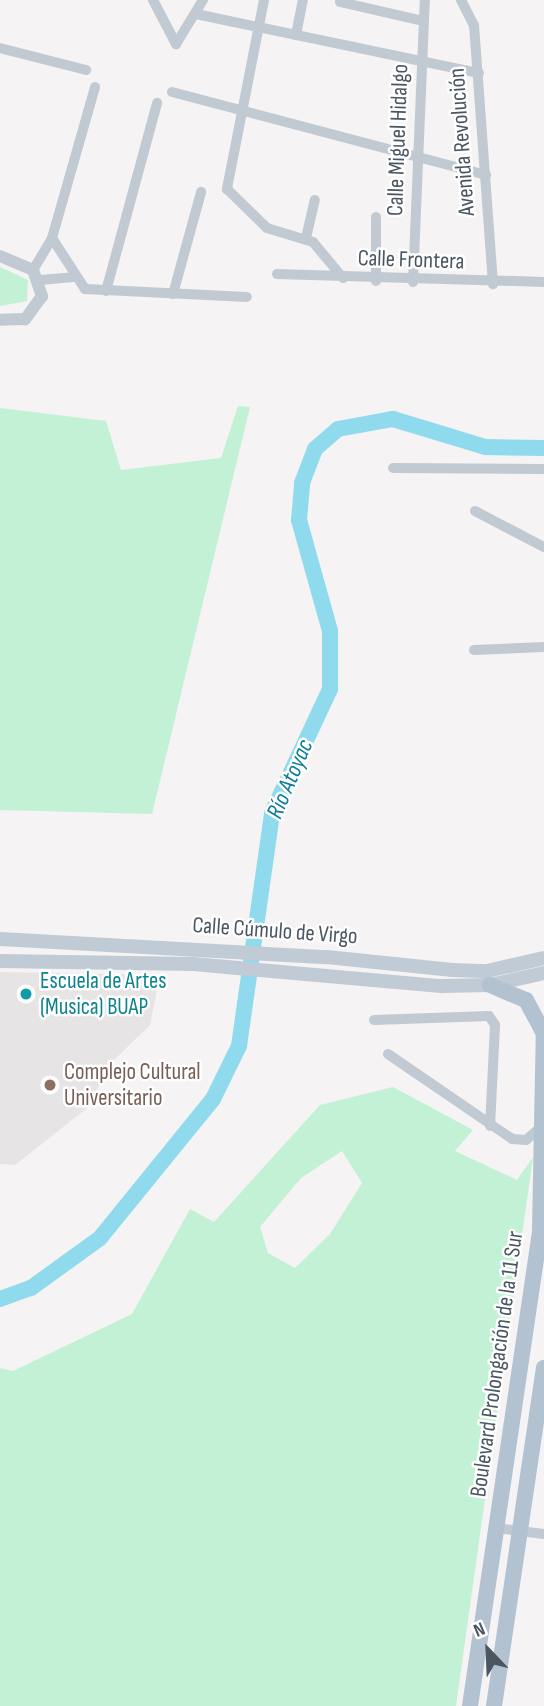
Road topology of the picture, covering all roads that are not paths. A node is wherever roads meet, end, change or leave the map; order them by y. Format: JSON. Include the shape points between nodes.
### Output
{"nodes":[{"id":1,"x":153,"y":0,"type":"edge"},
{"id":2,"x":203,"y":0,"type":"edge"},
{"id":3,"x":264,"y":0,"type":"edge"},
{"id":4,"x":303,"y":0,"type":"edge"},
{"id":5,"x":425,"y":0,"type":"edge"},
{"id":6,"x":461,"y":0,"type":"edge"},
{"id":7,"x":341,"y":2,"type":"dead end"},
{"id":8,"x":196,"y":14,"type":"junction"},
{"id":9,"x":422,"y":21,"type":"junction"},
{"id":10,"x":259,"y":28,"type":"junction"},
{"id":11,"x":296,"y":35,"type":"junction"},
{"id":12,"x":0,"y":48,"type":"edge"},
{"id":13,"x":422,"y":60,"type":"junction"},
{"id":14,"x":86,"y":70,"type":"dead end"},
{"id":15,"x":479,"y":73,"type":"junction"},
{"id":16,"x":95,"y":88,"type":"dead end"},
{"id":17,"x":172,"y":92,"type":"dead end"},
{"id":18,"x":157,"y":103,"type":"dead end"},
{"id":19,"x":241,"y":112,"type":"junction"},
{"id":20,"x":418,"y":157,"type":"junction"},
{"id":21,"x":485,"y":175,"type":"junction"},
{"id":22,"x":201,"y":192,"type":"dead end"},
{"id":23,"x":315,"y":200,"type":"dead end"},
{"id":24,"x":376,"y":217,"type":"dead end"},
{"id":25,"x":52,"y":237,"type":"junction"},
{"id":26,"x":306,"y":238,"type":"junction"},
{"id":27,"x":0,"y":257,"type":"edge"},
{"id":28,"x":277,"y":274,"type":"dead end"},
{"id":29,"x":36,"y":275,"type":"junction"},
{"id":30,"x":73,"y":277,"type":"junction"},
{"id":31,"x":342,"y":278,"type":"junction"},
{"id":32,"x":376,"y":281,"type":"junction"},
{"id":33,"x":413,"y":282,"type":"junction"},
{"id":34,"x":544,"y":282,"type":"edge"},
{"id":35,"x":493,"y":284,"type":"junction"},
{"id":36,"x":106,"y":291,"type":"junction"},
{"id":37,"x":173,"y":294,"type":"junction"},
{"id":38,"x":247,"y":297,"type":"dead end"},
{"id":39,"x":0,"y":320,"type":"edge"},
{"id":40,"x":393,"y":468,"type":"dead end"},
{"id":41,"x":544,"y":469,"type":"edge"},
{"id":42,"x":475,"y":511,"type":"dead end"},
{"id":43,"x":544,"y":547,"type":"edge"},
{"id":44,"x":544,"y":647,"type":"edge"},
{"id":45,"x":474,"y":650,"type":"dead end"},
{"id":46,"x":0,"y":939,"type":"edge"},
{"id":47,"x":544,"y":958,"type":"edge"},
{"id":48,"x":0,"y":961,"type":"edge"},
{"id":49,"x":544,"y":973,"type":"edge"},
{"id":50,"x":490,"y":985,"type":"junction"},
{"id":51,"x":374,"y":1020,"type":"dead end"},
{"id":52,"x":544,"y":1029,"type":"edge"},
{"id":53,"x":388,"y":1054,"type":"dead end"},
{"id":54,"x":490,"y":1126,"type":"junction"},
{"id":55,"x":541,"y":1127,"type":"junction"},
{"id":56,"x":544,"y":1367,"type":"edge"},
{"id":57,"x":496,"y":1528,"type":"junction"},
{"id":58,"x":520,"y":1531,"type":"junction"},
{"id":59,"x":544,"y":1534,"type":"edge"},
{"id":60,"x":470,"y":1706,"type":"edge"},
{"id":61,"x":494,"y":1706,"type":"edge"}],
"edges":[{"from":1,"to":8,"type":"street","via":[[176,44]]},
{"from":2,"to":8,"type":"street"},
{"from":3,"to":10,"type":"street"},
{"from":4,"to":11,"type":"street"},
{"from":5,"to":9,"type":"street","name":"Calle Miguel Hidalgo"},
{"from":6,"to":15,"type":"street","name":"Avenida Revolución","via":[[474,25]]},
{"from":7,"to":9,"type":"street"},
{"from":8,"to":10,"type":"street"},
{"from":9,"to":13,"type":"street","name":"Calle Miguel Hidalgo"},
{"from":10,"to":11,"type":"street"},
{"from":10,"to":19,"type":"street"},
{"from":11,"to":13,"type":"street"},
{"from":12,"to":14,"type":"street"},
{"from":13,"to":15,"type":"street"},
{"from":13,"to":20,"type":"street","name":"Calle Miguel Hidalgo"},
{"from":15,"to":21,"type":"street","name":"Avenida Revolución"},
{"from":16,"to":25,"type":"street"},
{"from":17,"to":19,"type":"street"},
{"from":18,"to":36,"type":"street"},
{"from":19,"to":20,"type":"street"},
{"from":19,"to":26,"type":"street","via":[[226,189],[267,228]]},
{"from":20,"to":21,"type":"street"},
{"from":20,"to":33,"type":"street","name":"Calle Miguel Hidalgo"},
{"from":21,"to":35,"type":"street","name":"Avenida Revolución"},
{"from":22,"to":37,"type":"street"},
{"from":23,"to":26,"type":"street"},
{"from":24,"to":32,"type":"street"},
{"from":25,"to":29,"type":"street"},
{"from":25,"to":30,"type":"street"},
{"from":26,"to":31,"type":"street"},
{"from":27,"to":29,"type":"street"},
{"from":28,"to":31,"type":"street","name":"Calle Frontera"},
{"from":29,"to":30,"type":"street"},
{"from":29,"to":39,"type":"street","via":[[36,311],[25,319]]},
{"from":30,"to":36,"type":"street","via":[[85,289]]},
{"from":31,"to":32,"type":"street","name":"Calle Frontera"},
{"from":32,"to":33,"type":"street","name":"Calle Frontera"},
{"from":33,"to":35,"type":"street","name":"Calle Frontera"},
{"from":34,"to":35,"type":"street","name":"Calle Frontera"},
{"from":36,"to":37,"type":"street"},
{"from":37,"to":38,"type":"street"},
{"from":40,"to":41,"type":"street"},
{"from":42,"to":43,"type":"street"},
{"from":44,"to":45,"type":"street"},
{"from":46,"to":47,"type":"main road","name":"Calle Cúmulo de Virgo","via":[[194,948],[486,971]]},
{"from":48,"to":50,"type":"main road","name":"Calle Cúmulo de Virgo","via":[[193,964]]},
{"from":49,"to":50,"type":"main road","name":"Calle Cúmulo de Virgo"},
{"from":50,"to":52,"type":"main road","via":[[526,1000]]},
{"from":51,"to":54,"type":"street","via":[[489,1016],[495,1025]]},
{"from":52,"to":55,"type":"main road","name":"Boulevard Prolongación de la 11 Sur"},
{"from":53,"to":54,"type":"street"},
{"from":54,"to":55,"type":"street","via":[[518,1140]]},
{"from":55,"to":57,"type":"main road","name":"Boulevard Prolongación de la 11 Sur","via":[[540,1230]]},
{"from":56,"to":58,"type":"main road","name":"Boulevard Prolongación de la 11 Sur"},
{"from":57,"to":58,"type":"street"},
{"from":57,"to":60,"type":"main road","name":"Boulevard Prolongación de la 11 Sur"},
{"from":58,"to":59,"type":"street"},
{"from":58,"to":61,"type":"main road","name":"Boulevard Prolongación de la 11 Sur"}]}
